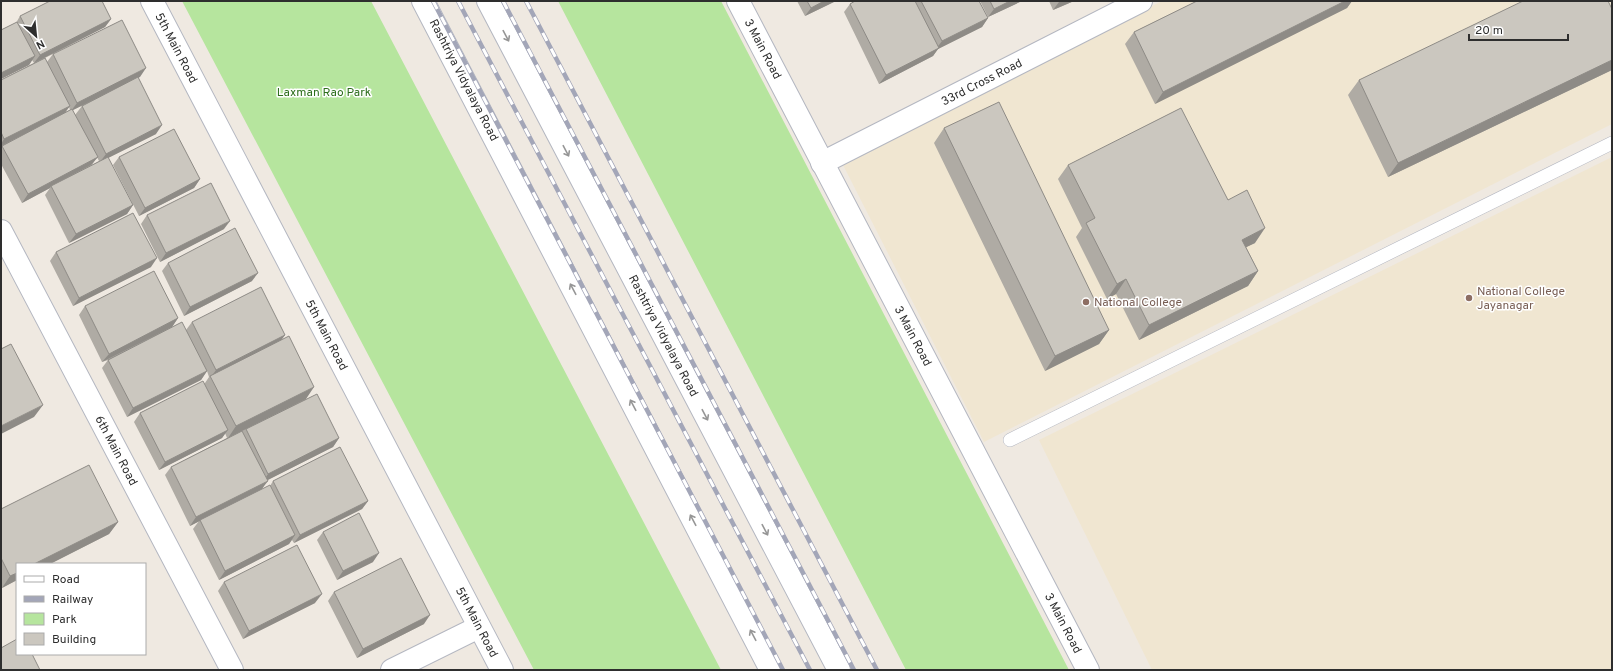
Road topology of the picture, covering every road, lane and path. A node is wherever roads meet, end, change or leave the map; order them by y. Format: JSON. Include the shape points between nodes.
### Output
{"nodes":[{"id":1,"x":152,"y":1,"type":"edge"},
{"id":2,"x":423,"y":1,"type":"edge"},
{"id":3,"x":488,"y":1,"type":"edge"},
{"id":4,"x":738,"y":1,"type":"edge"},
{"id":5,"x":1141,"y":1,"type":"edge"},
{"id":6,"x":1612,"y":142,"type":"edge"},
{"id":7,"x":822,"y":163,"type":"junction"},
{"id":8,"x":1,"y":231,"type":"edge"},
{"id":9,"x":1010,"y":440,"type":"dead end"},
{"id":10,"x":479,"y":626,"type":"junction"},
{"id":11,"x":232,"y":670,"type":"edge"},
{"id":12,"x":392,"y":670,"type":"edge"},
{"id":13,"x":502,"y":670,"type":"edge"},
{"id":14,"x":771,"y":670,"type":"edge"},
{"id":15,"x":839,"y":670,"type":"edge"},
{"id":16,"x":1088,"y":670,"type":"edge"}],
"edges":[{"from":1,"to":10,"type":"street","name":"5th Main Road"},
{"from":14,"to":2,"type":"street","name":"Rashtriya Vidyalaya Road","one_way":true},
{"from":3,"to":15,"type":"street","name":"Rashtriya Vidyalaya Road","one_way":true},
{"from":4,"to":7,"type":"street","name":"3 Main Road"},
{"from":5,"to":7,"type":"street","name":"33rd Cross Road"},
{"from":6,"to":9,"type":"lane"},
{"from":7,"to":16,"type":"street","name":"3 Main Road"},
{"from":8,"to":11,"type":"street","name":"6th Main Road"},
{"from":10,"to":12,"type":"street"},
{"from":10,"to":13,"type":"street","name":"5th Main Road"}]}
